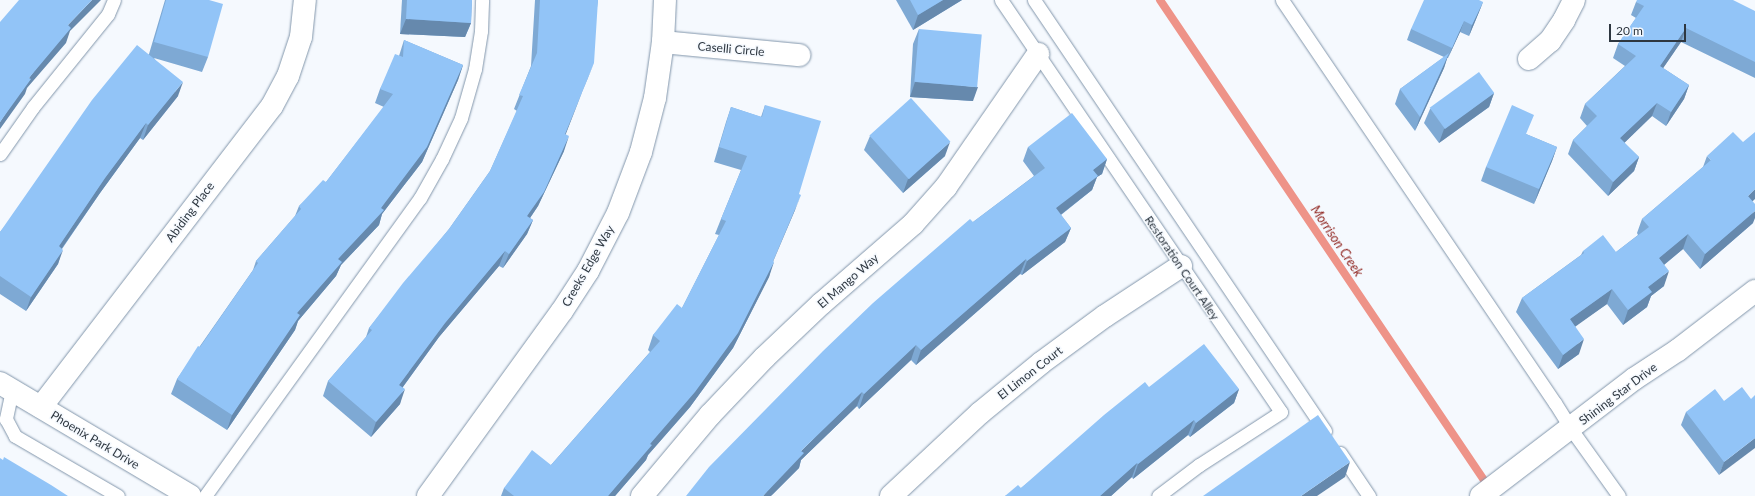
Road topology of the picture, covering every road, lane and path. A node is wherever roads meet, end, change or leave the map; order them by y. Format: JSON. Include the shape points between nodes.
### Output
{"nodes":[{"id":1,"x":114,"y":0,"type":"edge"},
{"id":2,"x":304,"y":0,"type":"edge"},
{"id":3,"x":482,"y":0,"type":"edge"},
{"id":4,"x":665,"y":0,"type":"edge"},
{"id":5,"x":1001,"y":0,"type":"edge"},
{"id":6,"x":1034,"y":0,"type":"edge"},
{"id":7,"x":1282,"y":0,"type":"edge"},
{"id":8,"x":1574,"y":0,"type":"edge"},
{"id":9,"x":663,"y":42,"type":"junction"},
{"id":10,"x":1038,"y":54,"type":"junction"},
{"id":11,"x":800,"y":55,"type":"dead end"},
{"id":12,"x":1529,"y":60,"type":"dead end"},
{"id":13,"x":0,"y":154,"type":"edge"},
{"id":14,"x":1181,"y":266,"type":"junction"},
{"id":15,"x":1755,"y":291,"type":"edge"},
{"id":16,"x":6,"y":387,"type":"edge"},
{"id":17,"x":41,"y":408,"type":"junction"},
{"id":18,"x":1571,"y":429,"type":"junction"},
{"id":19,"x":118,"y":496,"type":"edge"},
{"id":20,"x":190,"y":496,"type":"edge"},
{"id":21,"x":205,"y":496,"type":"edge"},
{"id":22,"x":428,"y":496,"type":"edge"},
{"id":23,"x":642,"y":496,"type":"edge"},
{"id":24,"x":890,"y":496,"type":"edge"},
{"id":25,"x":1158,"y":496,"type":"edge"},
{"id":26,"x":1369,"y":496,"type":"edge"},
{"id":27,"x":1481,"y":496,"type":"edge"},
{"id":28,"x":1619,"y":496,"type":"edge"}],
"edges":[{"from":1,"to":13,"type":"lane","via":[[108,14],[33,107]]},
{"from":2,"to":17,"type":"street","name":"Abiding Place","via":[[301,37],[288,76],[272,106]]},
{"from":3,"to":21,"type":"lane","via":[[481,31],[475,69],[461,118],[442,159],[420,198]]},
{"from":4,"to":9,"type":"street","name":"Creeks Edge Way"},
{"from":5,"to":10,"type":"lane","name":"Restoration Court Alley"},
{"from":6,"to":26,"type":"lane"},
{"from":7,"to":18,"type":"lane"},
{"from":8,"to":12,"type":"street","via":[[1550,40]]},
{"from":9,"to":11,"type":"street","name":"Caselli Circle"},
{"from":9,"to":22,"type":"street","name":"Creeks Edge Way","via":[[655,98],[641,152],[615,220],[588,271],[562,311]]},
{"from":10,"to":14,"type":"lane","name":"Restoration Court Alley"},
{"from":10,"to":23,"type":"street","name":"El Mango Way","via":[[946,187],[913,224],[821,304],[764,358],[710,415]]},
{"from":14,"to":24,"type":"street","name":"El Limon Court","via":[[1040,363],[980,412]]},
{"from":14,"to":25,"type":"lane","name":"Restoration Court Alley","via":[[1281,412],[1199,465]]},
{"from":15,"to":18,"type":"street","name":"Shining Star Drive","via":[[1678,350],[1634,379]]},
{"from":16,"to":17,"type":"street","name":"Phoenix Park Drive"},
{"from":16,"to":19,"type":"lane","via":[[6,419],[15,436]]},
{"from":17,"to":20,"type":"street","name":"Phoenix Park Drive"},
{"from":18,"to":27,"type":"street","name":"Shining Star Drive"},
{"from":18,"to":28,"type":"lane"}]}
